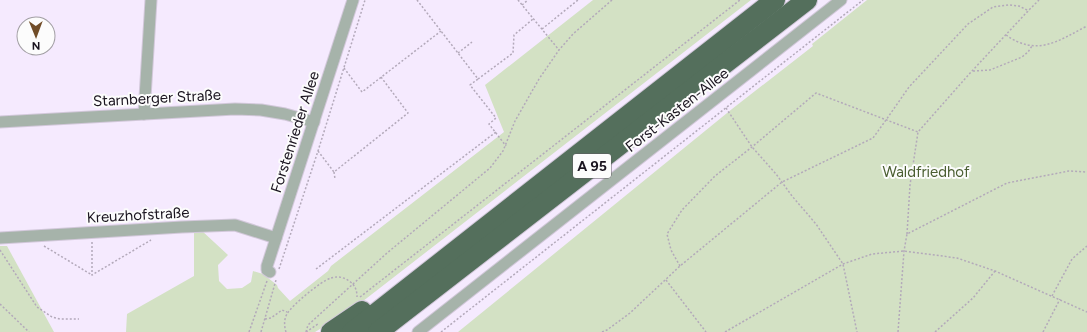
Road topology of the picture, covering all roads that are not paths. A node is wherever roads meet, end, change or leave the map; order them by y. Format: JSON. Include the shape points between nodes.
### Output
{"nodes":[{"id":1,"x":151,"y":0,"type":"edge"},
{"id":2,"x":353,"y":0,"type":"edge"},
{"id":3,"x":775,"y":0,"type":"edge"},
{"id":4,"x":806,"y":0,"type":"edge"},
{"id":5,"x":841,"y":0,"type":"edge"},
{"id":6,"x":144,"y":114,"type":"junction"},
{"id":7,"x":0,"y":122,"type":"edge"},
{"id":8,"x":314,"y":122,"type":"junction"},
{"id":9,"x":0,"y":238,"type":"edge"},
{"id":10,"x":276,"y":238,"type":"junction"},
{"id":11,"x":432,"y":269,"type":"junction"},
{"id":12,"x":275,"y":273,"type":"road end"},
{"id":13,"x":331,"y":332,"type":"edge"},
{"id":14,"x":352,"y":332,"type":"edge"},
{"id":15,"x":378,"y":332,"type":"edge"},
{"id":16,"x":418,"y":332,"type":"edge"}],
"edges":[{"from":1,"to":6,"type":"street"},
{"from":2,"to":8,"type":"street","name":"Forstenrieder Allee"},
{"from":3,"to":11,"type":"highway","number":"A 95"},
{"from":4,"to":15,"type":"highway","number":"A 95"},
{"from":5,"to":16,"type":"street","name":"Forst-Kasten-Allee"},
{"from":6,"to":7,"type":"street","name":"Starnberger Straße"},
{"from":6,"to":8,"type":"street","name":"Starnberger Straße","via":[[261,110]]},
{"from":8,"to":10,"type":"street","name":"Forstenrieder Allee"},
{"from":9,"to":10,"type":"street","name":"Kreuzhofstraße","via":[[235,226]]},
{"from":10,"to":12,"type":"street","name":"Forstenrieder Allee","via":[[267,266],[268,270]]},
{"from":11,"to":13,"type":"highway","via":[[404,281]]},
{"from":11,"to":14,"type":"highway","number":"A 95"}]}
